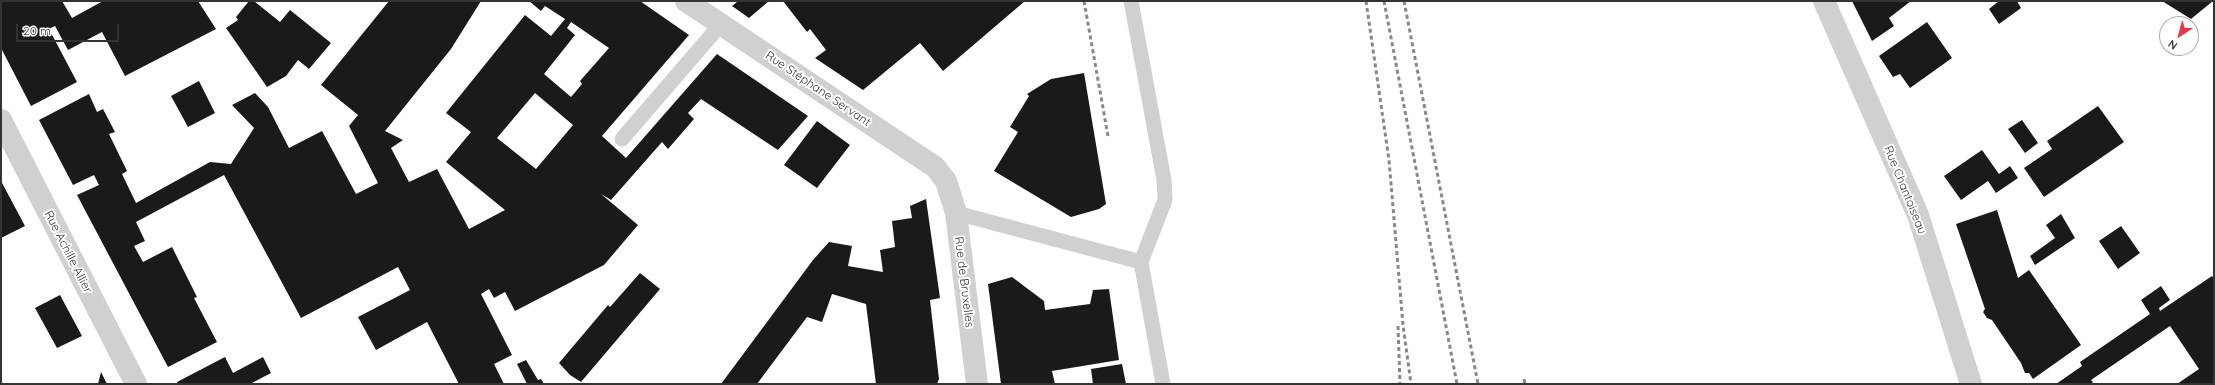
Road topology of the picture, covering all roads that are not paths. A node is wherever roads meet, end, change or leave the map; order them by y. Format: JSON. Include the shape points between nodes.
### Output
{"nodes":[{"id":1,"x":686,"y":1,"type":"edge"},
{"id":2,"x":1131,"y":1,"type":"edge"},
{"id":3,"x":1824,"y":1,"type":"edge"},
{"id":4,"x":721,"y":24,"type":"junction"},
{"id":5,"x":1,"y":120,"type":"edge"},
{"id":6,"x":622,"y":139,"type":"dead end"},
{"id":7,"x":946,"y":181,"type":"joint"},
{"id":8,"x":956,"y":213,"type":"junction"},
{"id":9,"x":1141,"y":262,"type":"junction"},
{"id":10,"x":136,"y":384,"type":"edge"},
{"id":11,"x":977,"y":384,"type":"edge"},
{"id":12,"x":1163,"y":384,"type":"edge"},
{"id":13,"x":1971,"y":384,"type":"edge"}],
"edges":[{"from":1,"to":4,"type":"street","name":"Rue Stéphane Servant"},
{"from":2,"to":9,"type":"lane","via":[[1164,180],[1165,200]]},
{"from":3,"to":13,"type":"street","name":"Rue Chantoiseau","via":[[1918,215]]},
{"from":4,"to":6,"type":"lane"},
{"from":4,"to":7,"type":"street","name":"Rue Stéphane Servant","via":[[935,167]]},
{"from":5,"to":10,"type":"street","name":"Rue Achille Allier"},
{"from":7,"to":8,"type":"street","name":"Rue de Bruxelles"},
{"from":8,"to":9,"type":"lane"},
{"from":8,"to":11,"type":"street","name":"Rue de Bruxelles"},
{"from":9,"to":12,"type":"lane"}]}
